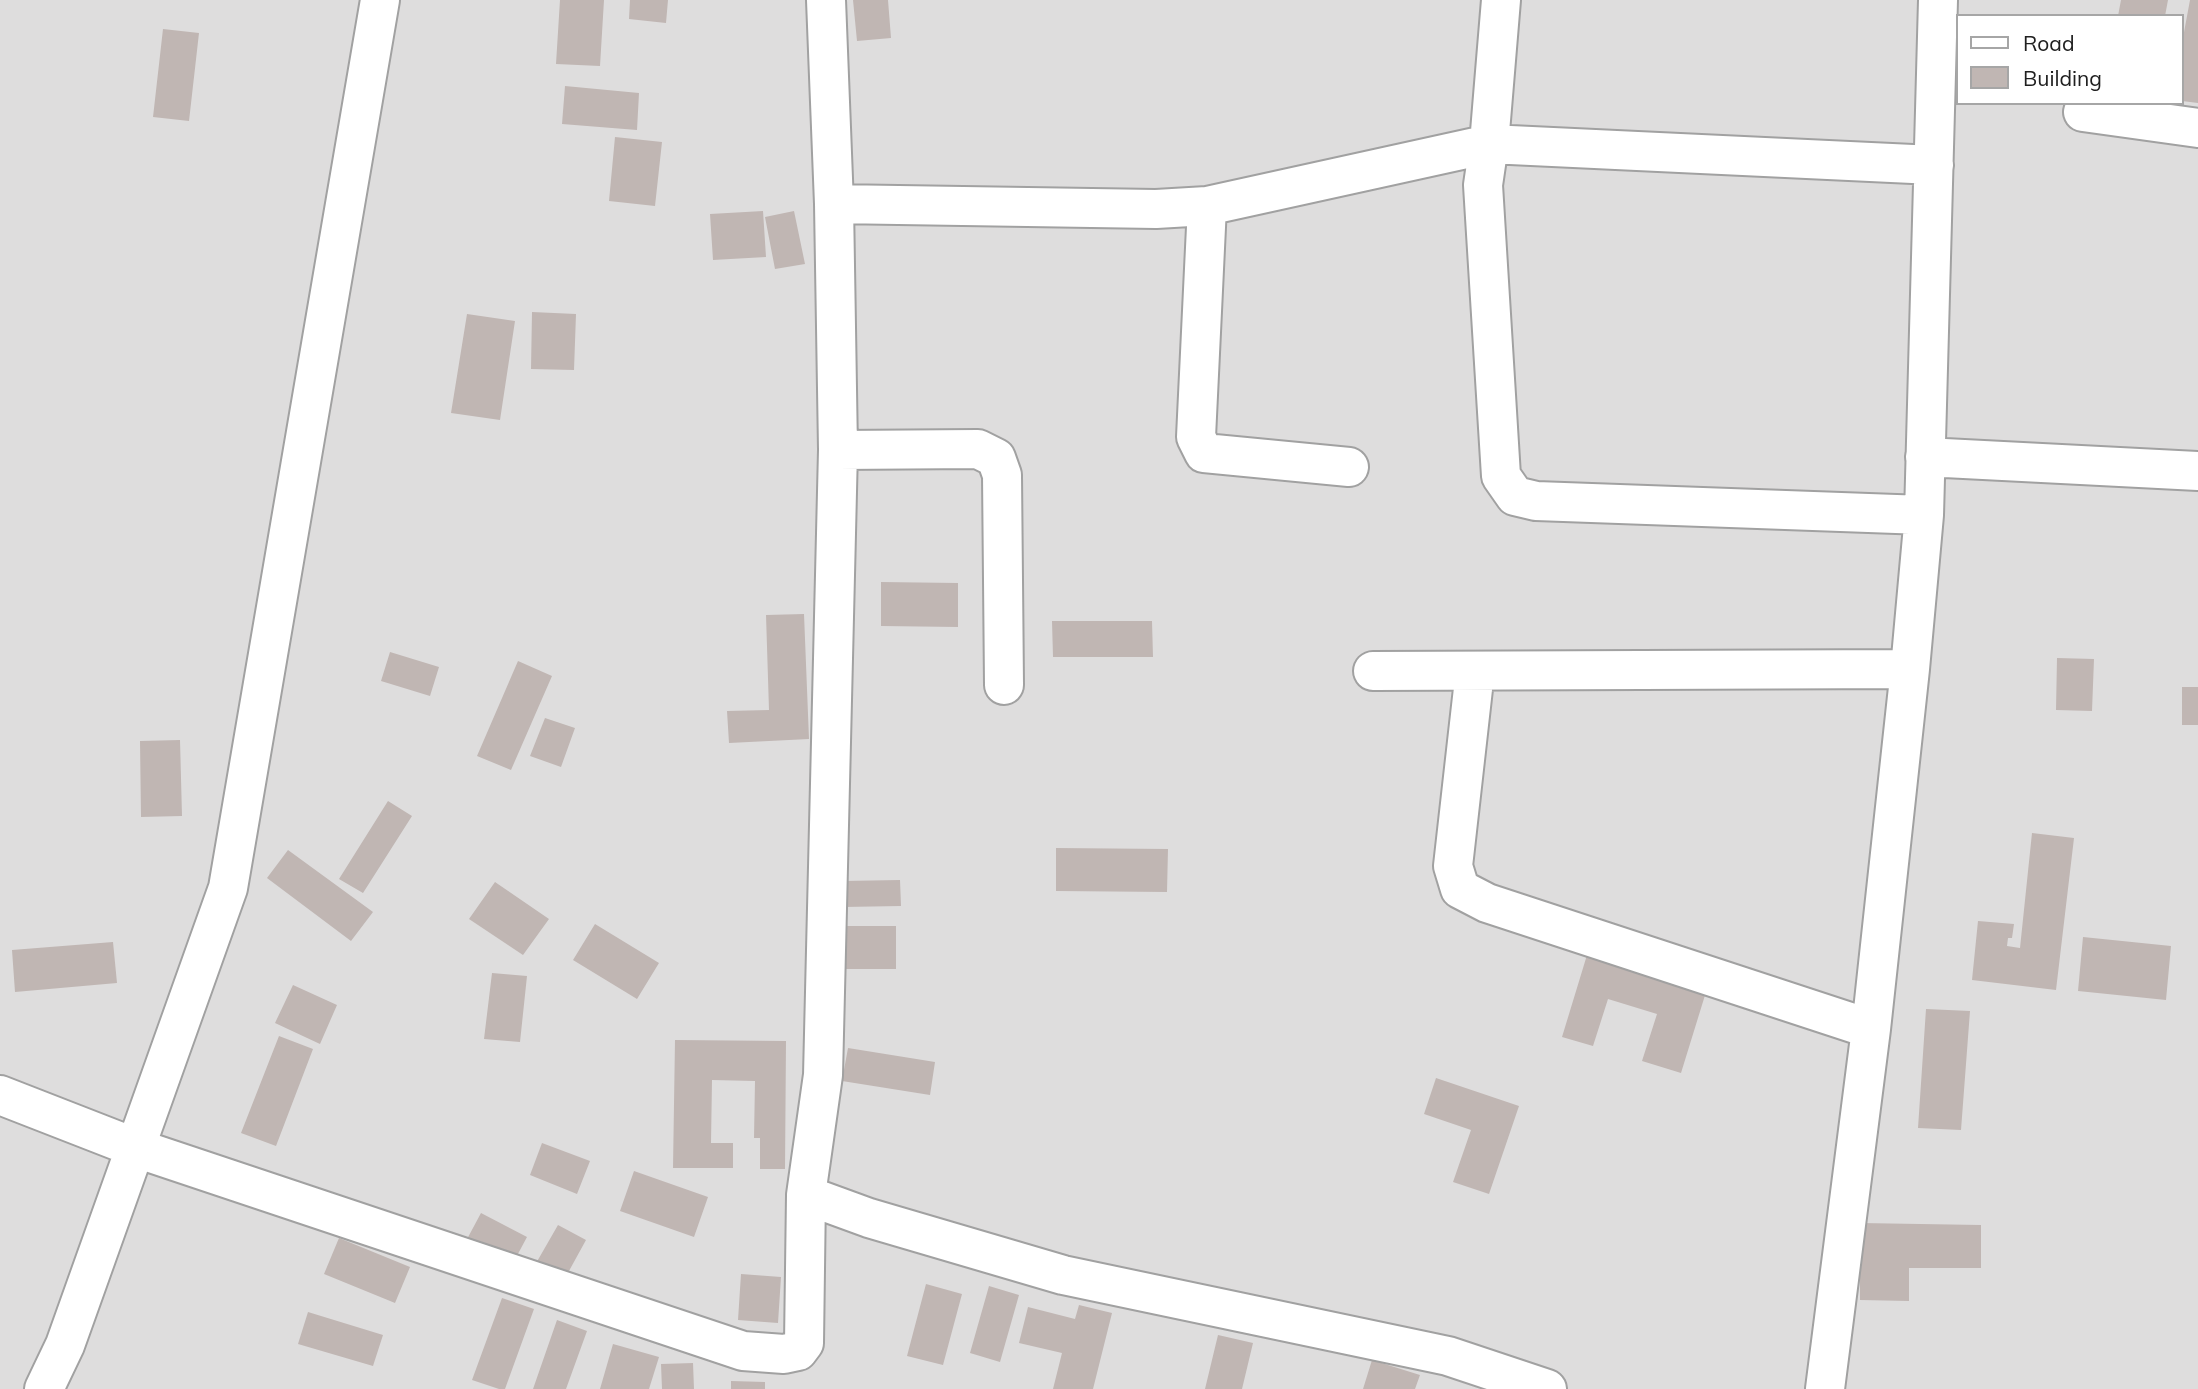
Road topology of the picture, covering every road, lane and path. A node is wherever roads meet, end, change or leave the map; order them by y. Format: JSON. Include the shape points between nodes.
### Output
{"nodes":[{"id":1,"x":380,"y":0,"type":"edge"},
{"id":2,"x":826,"y":0,"type":"edge"},
{"id":3,"x":1502,"y":0,"type":"edge"},
{"id":4,"x":1938,"y":0,"type":"edge"},
{"id":5,"x":2084,"y":112,"type":"dead end"},
{"id":6,"x":2198,"y":128,"type":"edge"},
{"id":7,"x":1489,"y":144,"type":"junction"},
{"id":8,"x":1934,"y":165,"type":"junction"},
{"id":9,"x":834,"y":204,"type":"junction"},
{"id":10,"x":1207,"y":206,"type":"junction"},
{"id":11,"x":838,"y":450,"type":"junction"},
{"id":12,"x":1925,"y":457,"type":"junction"},
{"id":13,"x":1349,"y":467,"type":"dead end"},
{"id":14,"x":2198,"y":471,"type":"edge"},
{"id":15,"x":1924,"y":515,"type":"junction"},
{"id":16,"x":1910,"y":669,"type":"junction"},
{"id":17,"x":1373,"y":671,"type":"dead end"},
{"id":18,"x":1475,"y":671,"type":"junction"},
{"id":19,"x":1004,"y":685,"type":"dead end"},
{"id":20,"x":1871,"y":1029,"type":"junction"},
{"id":21,"x":0,"y":1095,"type":"edge"},
{"id":22,"x":136,"y":1148,"type":"junction"},
{"id":23,"x":806,"y":1195,"type":"junction"},
{"id":24,"x":44,"y":1389,"type":"edge"},
{"id":25,"x":1547,"y":1389,"type":"edge"},
{"id":26,"x":1825,"y":1389,"type":"edge"}],
"edges":[{"from":1,"to":22,"type":"street","via":[[229,888]]},
{"from":2,"to":9,"type":"street"},
{"from":3,"to":7,"type":"street"},
{"from":4,"to":8,"type":"street"},
{"from":5,"to":6,"type":"street"},
{"from":7,"to":8,"type":"street"},
{"from":7,"to":10,"type":"street"},
{"from":7,"to":15,"type":"street","via":[[1483,185],[1496,415],[1501,476],[1515,496],[1536,501]]},
{"from":8,"to":12,"type":"street"},
{"from":9,"to":10,"type":"street"},
{"from":9,"to":11,"type":"street"},
{"from":10,"to":13,"type":"street","via":[[1196,437],[1204,453]]},
{"from":11,"to":19,"type":"street","via":[[978,449],[996,457],[1002,475]]},
{"from":11,"to":23,"type":"street","via":[[822,1075]]},
{"from":12,"to":14,"type":"street"},
{"from":12,"to":15,"type":"street"},
{"from":15,"to":16,"type":"street"},
{"from":16,"to":18,"type":"street"},
{"from":16,"to":20,"type":"street"},
{"from":17,"to":18,"type":"street"},
{"from":18,"to":20,"type":"street","via":[[1453,866],[1460,889],[1487,903]]},
{"from":20,"to":26,"type":"street"},
{"from":21,"to":22,"type":"street"},
{"from":22,"to":23,"type":"street","via":[[743,1351],[784,1354],[798,1351],[804,1343]]},
{"from":22,"to":24,"type":"street","via":[[65,1345]]},
{"from":23,"to":25,"type":"street","via":[[1063,1275],[1448,1356]]}]}
